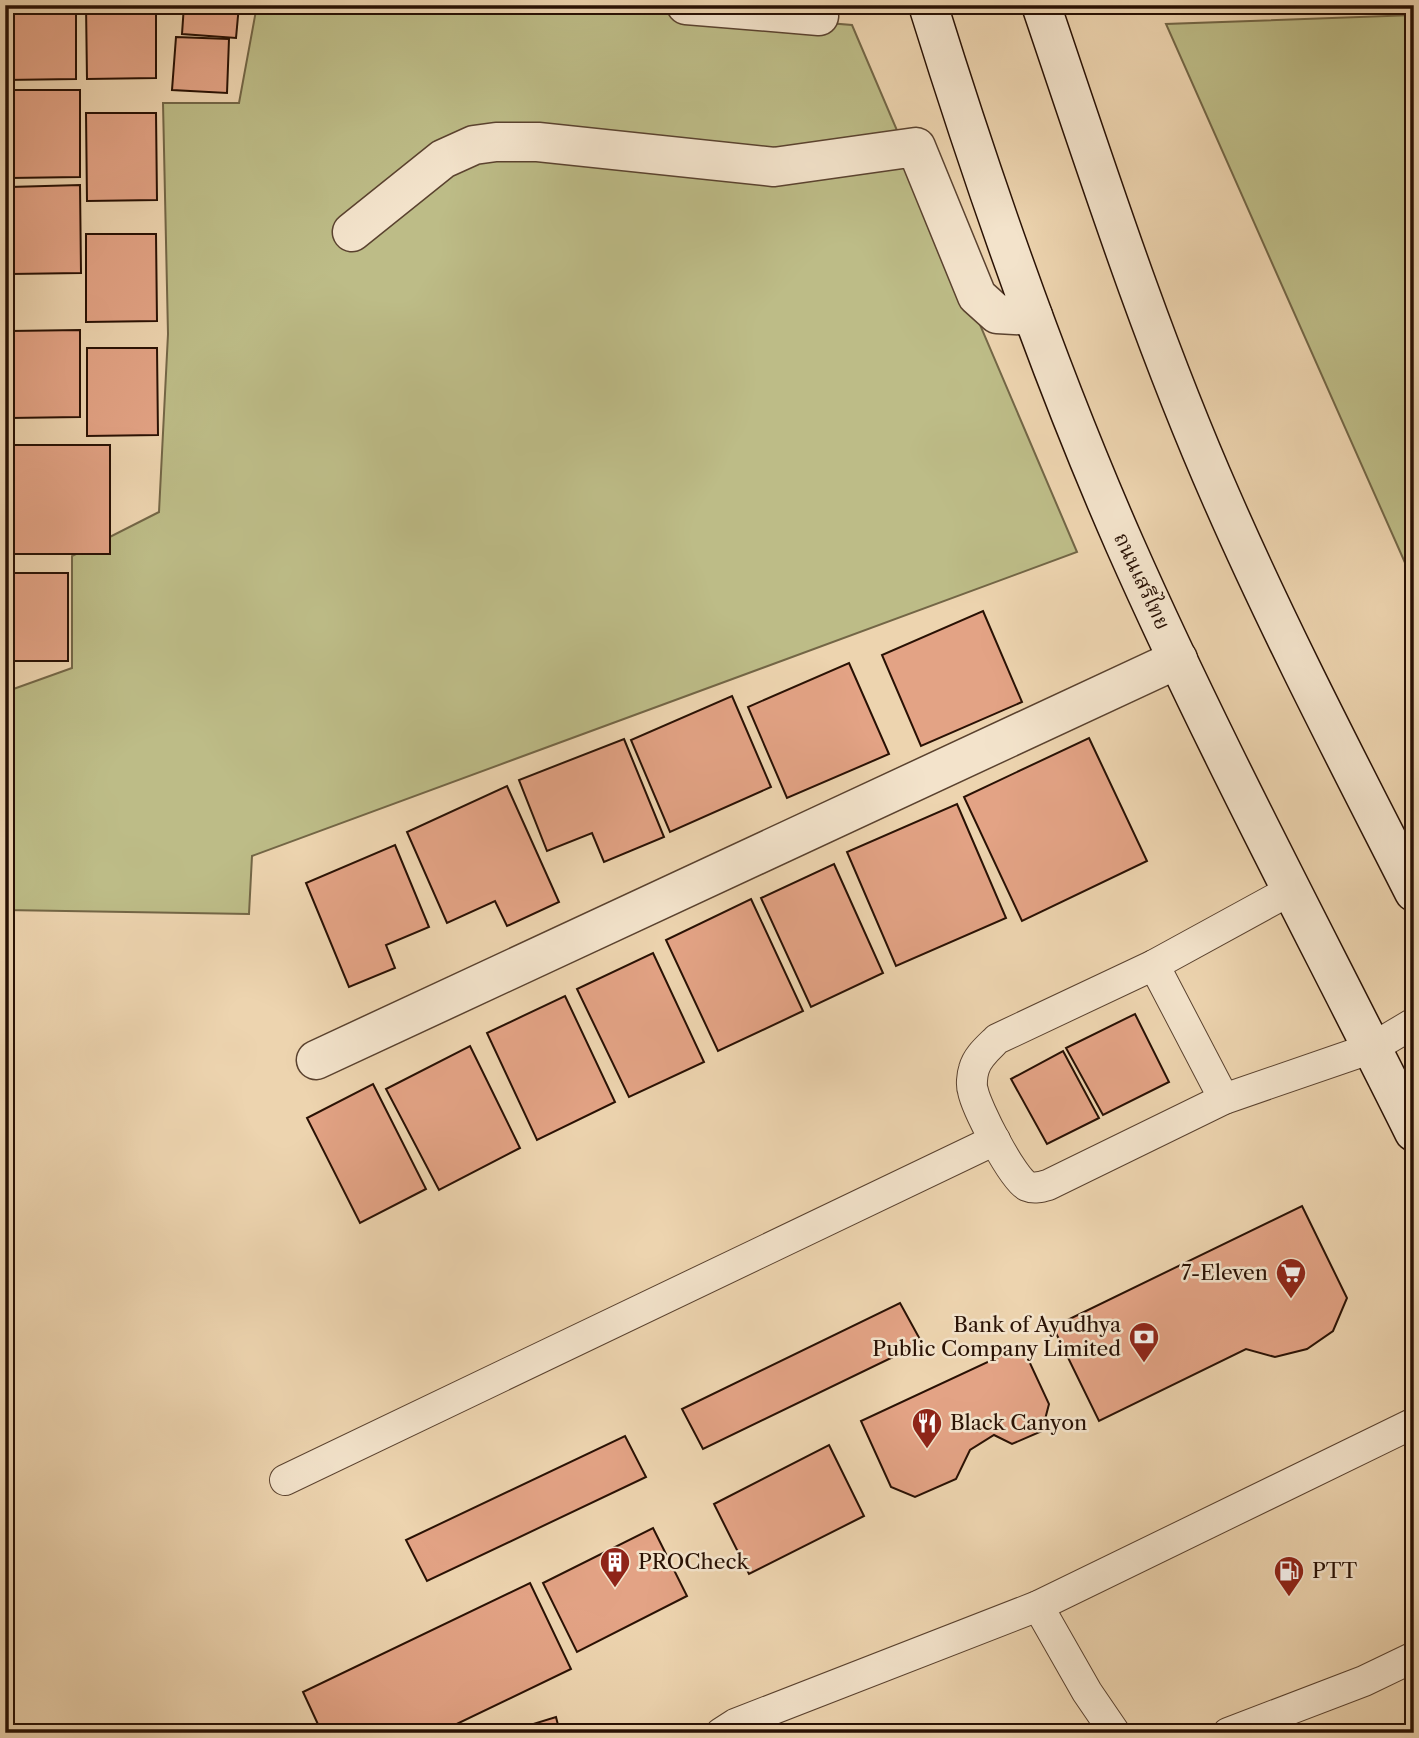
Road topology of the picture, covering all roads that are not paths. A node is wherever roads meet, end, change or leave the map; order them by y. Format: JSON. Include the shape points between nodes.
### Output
{"nodes":[{"id":1,"x":686,"y":5,"type":"edge"},
{"id":2,"x":928,"y":5,"type":"edge"},
{"id":3,"x":1041,"y":5,"type":"edge"},
{"id":4,"x":816,"y":6,"type":"edge"},
{"id":5,"x":352,"y":232,"type":"dead end"},
{"id":6,"x":1033,"y":316,"type":"junction"},
{"id":7,"x":1178,"y":659,"type":"junction"},
{"id":8,"x":1291,"y":890,"type":"junction"},
{"id":9,"x":1414,"y":892,"type":"edge"},
{"id":10,"x":1154,"y":965,"type":"junction"},
{"id":11,"x":1414,"y":1023,"type":"edge"},
{"id":12,"x":1372,"y":1048,"type":"junction"},
{"id":13,"x":316,"y":1060,"type":"dead end"},
{"id":14,"x":1224,"y":1099,"type":"junction"},
{"id":15,"x":1414,"y":1132,"type":"edge"},
{"id":16,"x":995,"y":1140,"type":"junction"},
{"id":17,"x":1414,"y":1423,"type":"edge"},
{"id":18,"x":285,"y":1480,"type":"dead end"},
{"id":19,"x":1038,"y":1606,"type":"junction"},
{"id":20,"x":1414,"y":1657,"type":"edge"},
{"id":21,"x":721,"y":1733,"type":"edge"},
{"id":22,"x":1115,"y":1733,"type":"edge"},
{"id":23,"x":1228,"y":1733,"type":"edge"}],
"edges":[{"from":1,"to":4,"type":"main road","via":[[819,16]]},
{"from":2,"to":6,"type":"main road","name":"ถนนเสรีไทย"},
{"from":3,"to":9,"type":"main road","via":[[1166,360],[1220,495],[1274,615]]},
{"from":5,"to":6,"type":"main road","via":[[443,159],[474,145],[538,142],[774,167],[916,147],[977,296],[997,314]]},
{"from":6,"to":7,"type":"main road","name":"ถนนเสรีไทย","via":[[1115,522]]},
{"from":7,"to":8,"type":"main road","name":"ถนนเสรีไทย"},
{"from":7,"to":13,"type":"main road"},
{"from":8,"to":10,"type":"lane"},
{"from":8,"to":12,"type":"main road","name":"ถนนเสรีไทย"},
{"from":10,"to":14,"type":"lane"},
{"from":10,"to":16,"type":"lane","via":[[997,1039],[983,1052],[974,1068],[972,1090]]},
{"from":11,"to":12,"type":"lane"},
{"from":12,"to":14,"type":"lane"},
{"from":12,"to":15,"type":"main road","name":"ถนนเสรีไทย"},
{"from":14,"to":16,"type":"lane","via":[[1038,1188],[1026,1186],[1017,1177]]},
{"from":16,"to":18,"type":"lane"},
{"from":17,"to":19,"type":"lane"},
{"from":19,"to":21,"type":"lane"},
{"from":19,"to":22,"type":"lane"},
{"from":20,"to":23,"type":"lane"}]}
